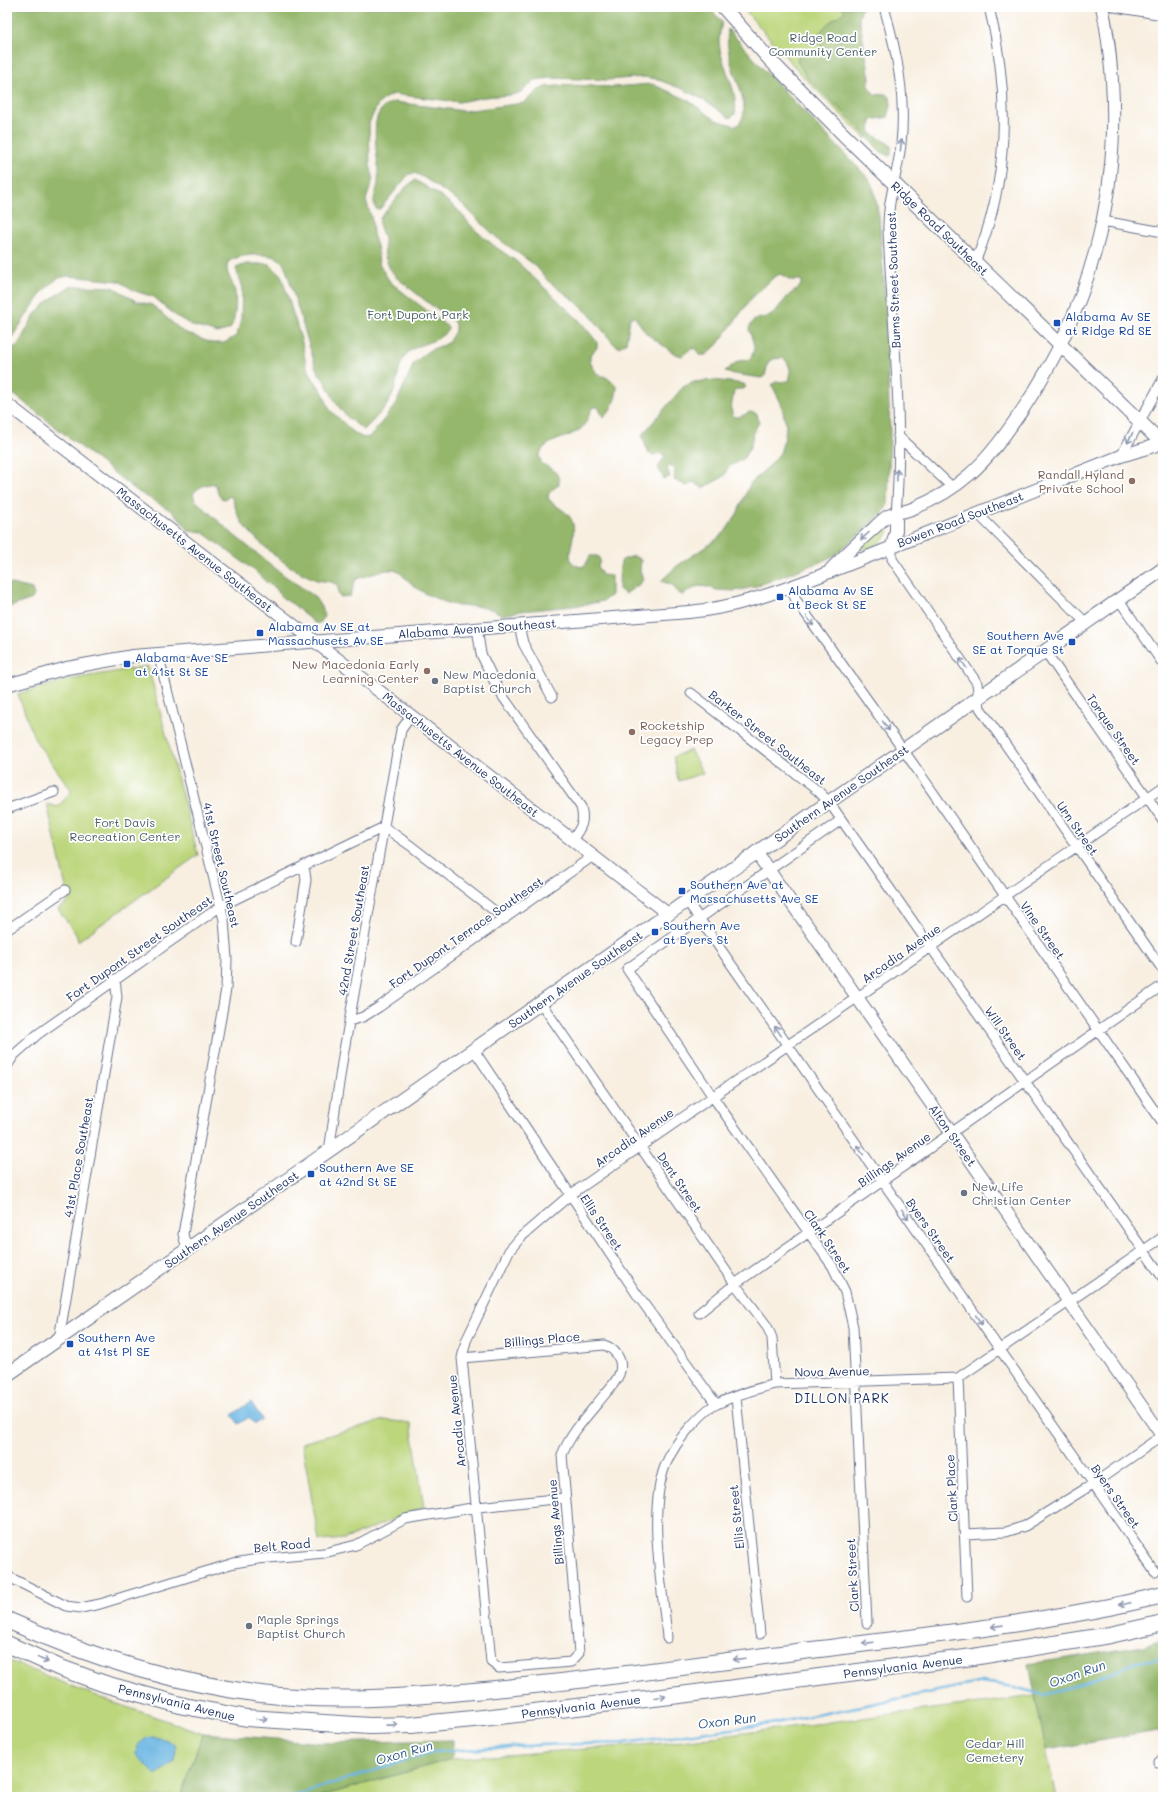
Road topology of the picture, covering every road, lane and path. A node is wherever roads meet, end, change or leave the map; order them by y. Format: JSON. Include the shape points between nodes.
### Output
{"nodes":[{"id":1,"x":723,"y":7,"type":"edge"},
{"id":2,"x":884,"y":7,"type":"edge"},
{"id":3,"x":989,"y":7,"type":"edge"},
{"id":4,"x":1102,"y":7,"type":"edge"},
{"id":5,"x":1115,"y":7,"type":"edge"},
{"id":6,"x":1163,"y":16,"type":"edge"},
{"id":7,"x":894,"y":183,"type":"junction"},
{"id":8,"x":1103,"y":221,"type":"junction"},
{"id":9,"x":1163,"y":232,"type":"edge"},
{"id":10,"x":975,"y":262,"type":"junction"},
{"id":11,"x":1060,"y":344,"type":"junction"},
{"id":12,"x":1163,"y":379,"type":"edge"},
{"id":13,"x":7,"y":404,"type":"edge"},
{"id":14,"x":1140,"y":422,"type":"junction"},
{"id":15,"x":898,"y":436,"type":"junction"},
{"id":16,"x":1163,"y":443,"type":"edge"},
{"id":17,"x":1121,"y":456,"type":"junction"},
{"id":18,"x":953,"y":488,"type":"junction"},
{"id":19,"x":977,"y":513,"type":"junction"},
{"id":20,"x":896,"y":514,"type":"junction"},
{"id":21,"x":892,"y":546,"type":"junction"},
{"id":22,"x":1163,"y":569,"type":"edge"},
{"id":23,"x":828,"y":573,"type":"junction"},
{"id":24,"x":790,"y":588,"type":"junction"},
{"id":25,"x":1119,"y":600,"type":"junction"},
{"id":26,"x":1086,"y":623,"type":"junction"},
{"id":27,"x":519,"y":625,"type":"junction"},
{"id":28,"x":477,"y":628,"type":"junction"},
{"id":29,"x":313,"y":641,"type":"junction"},
{"id":30,"x":1045,"y":651,"type":"junction"},
{"id":31,"x":158,"y":653,"type":"junction"},
{"id":32,"x":1163,"y":664,"type":"edge"},
{"id":33,"x":7,"y":685,"type":"edge"},
{"id":34,"x":691,"y":693,"type":"dead end"},
{"id":35,"x":552,"y":697,"type":"dead end"},
{"id":36,"x":978,"y":697,"type":"junction"},
{"id":37,"x":412,"y":716,"type":"junction"},
{"id":38,"x":903,"y":750,"type":"junction"},
{"id":39,"x":1163,"y":787,"type":"edge"},
{"id":40,"x":54,"y":792,"type":"dead end"},
{"id":41,"x":1147,"y":798,"type":"junction"},
{"id":42,"x":829,"y":802,"type":"junction"},
{"id":43,"x":7,"y":809,"type":"edge"},
{"id":44,"x":841,"y":820,"type":"junction"},
{"id":45,"x":1163,"y":820,"type":"edge"},
{"id":46,"x":384,"y":827,"type":"junction"},
{"id":47,"x":572,"y":840,"type":"junction"},
{"id":48,"x":1077,"y":847,"type":"junction"},
{"id":49,"x":756,"y":852,"type":"junction"},
{"id":50,"x":593,"y":856,"type":"junction"},
{"id":51,"x":304,"y":865,"type":"junction"},
{"id":52,"x":768,"y":870,"type":"junction"},
{"id":53,"x":64,"y":890,"type":"dead end"},
{"id":54,"x":1005,"y":896,"type":"junction"},
{"id":55,"x":687,"y":901,"type":"junction"},
{"id":56,"x":221,"y":906,"type":"junction"},
{"id":57,"x":668,"y":914,"type":"junction"},
{"id":58,"x":699,"y":918,"type":"junction"},
{"id":59,"x":505,"y":919,"type":"junction"},
{"id":60,"x":7,"y":930,"type":"edge"},
{"id":61,"x":296,"y":942,"type":"dead end"},
{"id":62,"x":931,"y":947,"type":"junction"},
{"id":63,"x":1163,"y":970,"type":"edge"},
{"id":64,"x":116,"y":979,"type":"junction"},
{"id":65,"x":1163,"y":985,"type":"edge"},
{"id":66,"x":857,"y":998,"type":"junction"},
{"id":67,"x":541,"y":1003,"type":"junction"},
{"id":68,"x":349,"y":1021,"type":"junction"},
{"id":69,"x":1098,"y":1030,"type":"junction"},
{"id":70,"x":788,"y":1046,"type":"junction"},
{"id":71,"x":474,"y":1050,"type":"junction"},
{"id":72,"x":7,"y":1066,"type":"edge"},
{"id":73,"x":1026,"y":1081,"type":"junction"},
{"id":74,"x":713,"y":1097,"type":"junction"},
{"id":75,"x":1163,"y":1123,"type":"edge"},
{"id":76,"x":952,"y":1133,"type":"junction"},
{"id":77,"x":641,"y":1146,"type":"junction"},
{"id":78,"x":329,"y":1151,"type":"junction"},
{"id":79,"x":882,"y":1182,"type":"junction"},
{"id":80,"x":570,"y":1195,"type":"junction"},
{"id":81,"x":809,"y":1233,"type":"junction"},
{"id":82,"x":1163,"y":1237,"type":"edge"},
{"id":83,"x":187,"y":1250,"type":"junction"},
{"id":84,"x":1144,"y":1250,"type":"junction"},
{"id":85,"x":1163,"y":1278,"type":"edge"},
{"id":86,"x":735,"y":1284,"type":"junction"},
{"id":87,"x":1069,"y":1302,"type":"junction"},
{"id":88,"x":699,"y":1312,"type":"dead end"},
{"id":89,"x":58,"y":1339,"type":"junction"},
{"id":90,"x":999,"y":1349,"type":"junction"},
{"id":91,"x":618,"y":1357,"type":"joint"},
{"id":92,"x":462,"y":1358,"type":"junction"},
{"id":93,"x":7,"y":1375,"type":"edge"},
{"id":94,"x":958,"y":1378,"type":"junction"},
{"id":95,"x":855,"y":1382,"type":"junction"},
{"id":96,"x":775,"y":1384,"type":"junction"},
{"id":97,"x":736,"y":1397,"type":"junction"},
{"id":98,"x":716,"y":1404,"type":"junction"},
{"id":99,"x":1163,"y":1436,"type":"edge"},
{"id":100,"x":1093,"y":1484,"type":"junction"},
{"id":101,"x":564,"y":1498,"type":"junction"},
{"id":102,"x":478,"y":1507,"type":"junction"},
{"id":103,"x":965,"y":1534,"type":"junction"},
{"id":104,"x":1155,"y":1572,"type":"dead end"},
{"id":105,"x":7,"y":1576,"type":"edge"},
{"id":106,"x":1163,"y":1595,"type":"edge"},
{"id":107,"x":967,"y":1597,"type":"dead end"},
{"id":108,"x":7,"y":1620,"type":"edge"},
{"id":109,"x":1163,"y":1623,"type":"edge"},
{"id":110,"x":867,"y":1624,"type":"dead end"},
{"id":111,"x":31,"y":1631,"type":"junction"},
{"id":112,"x":760,"y":1634,"type":"dead end"},
{"id":113,"x":667,"y":1638,"type":"dead end"},
{"id":114,"x":7,"y":1644,"type":"edge"},
{"id":115,"x":22,"y":1650,"type":"junction"},
{"id":116,"x":532,"y":1666,"type":"joint"}],
"edges":[{"from":1,"to":7,"type":"main road","name":"Ridge Road Southeast","via":[[770,60]]},
{"from":7,"to":2,"type":"street","name":"Burns Street Southeast","one_way":true,"via":[[902,138],[902,92],[897,58]]},
{"from":3,"to":10,"type":"street","via":[[1001,70],[1003,139],[994,205]]},
{"from":4,"to":8,"type":"street","via":[[1111,62],[1113,109],[1111,167]]},
{"from":5,"to":6,"type":"street"},
{"from":7,"to":10,"type":"main road","name":"Ridge Road Southeast"},
{"from":7,"to":15,"type":"street","name":"Burns Street Southeast","via":[[888,230]]},
{"from":8,"to":9,"type":"street"},
{"from":8,"to":11,"type":"street","via":[[1087,278]]},
{"from":10,"to":11,"type":"main road","name":"Ridge Road Southeast"},
{"from":11,"to":14,"type":"main road","name":"Ridge Road Southeast"},
{"from":11,"to":18,"type":"street","via":[[1036,388],[1008,430],[974,471]]},
{"from":12,"to":14,"type":"street"},
{"from":13,"to":29,"type":"street","name":"Massachusetts Avenue Southeast"},
{"from":14,"to":16,"type":"main road","name":"Ridge Road Southeast"},
{"from":14,"to":17,"type":"street","one_way":true},
{"from":15,"to":18,"type":"street"},
{"from":20,"to":15,"type":"street","name":"Burns Street Southeast","one_way":true},
{"from":16,"to":17,"type":"street","name":"Bowen Road Southeast"},
{"from":17,"to":19,"type":"street","name":"Bowen Road Southeast"},
{"from":18,"to":20,"type":"street","via":[[914,509]]},
{"from":19,"to":21,"type":"street","name":"Bowen Road Southeast"},
{"from":19,"to":26,"type":"street"},
{"from":20,"to":21,"type":"street","name":"Burns Street Southeast","via":[[896,531]]},
{"from":20,"to":23,"type":"street","one_way":true,"via":[[884,519]]},
{"from":21,"to":23,"type":"street","name":"Alabama Avenue Southeast"},
{"from":36,"to":21,"type":"street","name":"Urn Street","one_way":true,"via":[[976,681],[892,558]]},
{"from":22,"to":25,"type":"main road","name":"Southern Avenue Southeast"},
{"from":23,"to":24,"type":"street","name":"Alabama Avenue Southeast"},
{"from":24,"to":27,"type":"street","name":"Alabama Avenue Southeast","via":[[743,603],[698,611]]},
{"from":24,"to":38,"type":"street","name":"Vine Street","one_way":true},
{"from":25,"to":26,"type":"main road","name":"Southern Avenue Southeast"},
{"from":25,"to":32,"type":"street"},
{"from":26,"to":30,"type":"main road","name":"Southern Avenue Southeast"},
{"from":27,"to":28,"type":"street","name":"Alabama Avenue Southeast"},
{"from":27,"to":35,"type":"street","via":[[523,643]]},
{"from":28,"to":29,"type":"street","name":"Alabama Avenue Southeast"},
{"from":28,"to":47,"type":"street","via":[[480,654],[499,691],[581,807],[584,817],[580,830]]},
{"from":29,"to":31,"type":"street","name":"Alabama Avenue Southeast"},
{"from":29,"to":37,"type":"street","name":"Massachusetts Avenue Southeast"},
{"from":30,"to":36,"type":"main road","name":"Southern Avenue Southeast"},
{"from":30,"to":41,"type":"street","name":"Torque Street"},
{"from":31,"to":33,"type":"street","name":"Alabama Avenue Southeast","via":[[67,668]]},
{"from":31,"to":56,"type":"street","name":"41st Street Southeast"},
{"from":34,"to":42,"type":"street","name":"Barker Street Southeast"},
{"from":36,"to":38,"type":"main road","name":"Southern Avenue Southeast"},
{"from":36,"to":48,"type":"street","name":"Urn Street","via":[[980,708]]},
{"from":37,"to":46,"type":"street","name":"42nd Street Southeast","via":[[401,730]]},
{"from":37,"to":47,"type":"street","name":"Massachusetts Avenue Southeast"},
{"from":38,"to":42,"type":"main road","name":"Southern Avenue Southeast"},
{"from":38,"to":54,"type":"street","name":"Vine Street"},
{"from":39,"to":41,"type":"street","name":"Arcadia Avenue"},
{"from":40,"to":43,"type":"street"},
{"from":41,"to":45,"type":"street","name":"Torque Street"},
{"from":41,"to":48,"type":"street","name":"Arcadia Avenue"},
{"from":42,"to":44,"type":"street","name":"Will Street"},
{"from":42,"to":49,"type":"main road","name":"Southern Avenue Southeast"},
{"from":44,"to":52,"type":"street"},
{"from":44,"to":62,"type":"street","name":"Will Street"},
{"from":46,"to":51,"type":"street","name":"Fort Dupont Street Southeast"},
{"from":46,"to":59,"type":"street"},
{"from":46,"to":68,"type":"street","name":"42nd Street Southeast"},
{"from":47,"to":50,"type":"street","name":"Massachusetts Avenue Southeast"},
{"from":48,"to":54,"type":"street","name":"Arcadia Avenue"},
{"from":48,"to":63,"type":"street","name":"Urn Street"},
{"from":49,"to":52,"type":"street","name":"Alton Street"},
{"from":49,"to":55,"type":"main road","name":"Southern Avenue Southeast"},
{"from":50,"to":57,"type":"street","name":"Massachusetts Avenue Southeast"},
{"from":50,"to":59,"type":"street","name":"Fort Dupont Terrace Southeast"},
{"from":51,"to":56,"type":"street","name":"Fort Dupont Street Southeast"},
{"from":51,"to":61,"type":"street","via":[[306,880]]},
{"from":52,"to":58,"type":"street"},
{"from":52,"to":66,"type":"street","name":"Alton Street"},
{"from":53,"to":60,"type":"street"},
{"from":54,"to":62,"type":"street","name":"Arcadia Avenue"},
{"from":54,"to":69,"type":"street","name":"Vine Street"},
{"from":55,"to":57,"type":"main road","name":"Southern Avenue Southeast"},
{"from":55,"to":58,"type":"street","name":"Byers Street"},
{"from":56,"to":64,"type":"street","name":"Fort Dupont Street Southeast"},
{"from":56,"to":83,"type":"street","name":"41st Street Southeast","via":[[226,940],[226,989],[183,1234]]},
{"from":57,"to":67,"type":"main road","name":"Southern Avenue Southeast"},
{"from":70,"to":58,"type":"street","name":"Byers Street","one_way":true},
{"from":58,"to":74,"type":"street","name":"Clark Street","via":[[627,968]]},
{"from":59,"to":68,"type":"street","name":"Fort Dupont Terrace Southeast","via":[[379,1007],[363,1017]]},
{"from":62,"to":66,"type":"street","name":"Arcadia Avenue"},
{"from":62,"to":73,"type":"street","name":"Will Street"},
{"from":64,"to":72,"type":"street","name":"Fort Dupont Street Southeast","via":[[38,1034]]},
{"from":64,"to":89,"type":"street","name":"41st Place Southeast","via":[[117,997]]},
{"from":65,"to":69,"type":"street","name":"Billings Avenue"},
{"from":66,"to":70,"type":"street","name":"Arcadia Avenue"},
{"from":66,"to":76,"type":"street","name":"Alton Street"},
{"from":67,"to":71,"type":"main road","name":"Southern Avenue Southeast"},
{"from":67,"to":77,"type":"street","name":"Dent Street"},
{"from":68,"to":78,"type":"street","name":"42nd Street Southeast"},
{"from":69,"to":73,"type":"street","name":"Billings Avenue"},
{"from":69,"to":75,"type":"street","name":"Vine Street"},
{"from":70,"to":74,"type":"street","name":"Arcadia Avenue"},
{"from":79,"to":70,"type":"street","name":"Byers Street","one_way":true},
{"from":71,"to":78,"type":"main road","name":"Southern Avenue Southeast"},
{"from":71,"to":80,"type":"street","name":"Ellis Street"},
{"from":73,"to":76,"type":"street","name":"Billings Avenue"},
{"from":73,"to":84,"type":"street","name":"Will Street"},
{"from":74,"to":77,"type":"street","name":"Arcadia Avenue"},
{"from":74,"to":81,"type":"street","name":"Clark Street"},
{"from":76,"to":79,"type":"street","name":"Billings Avenue"},
{"from":76,"to":87,"type":"street","name":"Alton Street"},
{"from":77,"to":80,"type":"street","name":"Arcadia Avenue"},
{"from":77,"to":86,"type":"street","name":"Dent Street"},
{"from":78,"to":83,"type":"main road","name":"Southern Avenue Southeast"},
{"from":79,"to":81,"type":"street","name":"Billings Avenue"},
{"from":79,"to":90,"type":"street","name":"Byers Street","one_way":true},
{"from":80,"to":92,"type":"street","name":"Arcadia Avenue","via":[[509,1251],[466,1341]]},
{"from":80,"to":98,"type":"street","name":"Ellis Street","via":[[670,1342]]},
{"from":81,"to":86,"type":"street","name":"Billings Avenue"},
{"from":81,"to":95,"type":"street","name":"Clark Street","via":[[833,1267],[845,1292],[853,1327]]},
{"from":82,"to":84,"type":"street"},
{"from":83,"to":89,"type":"main road","name":"Southern Avenue Southeast"},
{"from":84,"to":85,"type":"street","name":"Will Street"},
{"from":84,"to":87,"type":"street"},
{"from":86,"to":88,"type":"street","name":"Billings Avenue"},
{"from":86,"to":96,"type":"street","name":"Dent Street","via":[[768,1326],[772,1338]]},
{"from":87,"to":90,"type":"street"},
{"from":87,"to":99,"type":"street","name":"Alton Street"},
{"from":89,"to":93,"type":"main road","name":"Southern Avenue Southeast"},
{"from":90,"to":94,"type":"street"},
{"from":90,"to":100,"type":"street","name":"Byers Street"},
{"from":91,"to":92,"type":"street","name":"Billings Place","via":[[611,1347],[604,1345]]},
{"from":91,"to":101,"type":"street","name":"Billings Avenue","via":[[620,1371],[614,1382],[567,1441],[562,1455]]},
{"from":92,"to":102,"type":"street","name":"Arcadia Avenue"},
{"from":94,"to":95,"type":"street","name":"Nova Avenue"},
{"from":94,"to":103,"type":"street","name":"Clark Place"},
{"from":95,"to":96,"type":"street","name":"Nova Avenue"},
{"from":95,"to":110,"type":"street","name":"Clark Street"},
{"from":96,"to":97,"type":"street","name":"Nova Avenue"},
{"from":97,"to":98,"type":"street","name":"Nova Avenue"},
{"from":97,"to":112,"type":"street","name":"Ellis Street"},
{"from":98,"to":113,"type":"street","name":"Nova Avenue","via":[[702,1415],[676,1445],[665,1466],[658,1492],[659,1554]]},
{"from":99,"to":100,"type":"street"},
{"from":100,"to":103,"type":"street","via":[[1022,1527],[1006,1532]]},
{"from":100,"to":104,"type":"street","name":"Byers Street"},
{"from":101,"to":102,"type":"street","name":"Belt Road"},
{"from":101,"to":116,"type":"street","name":"Billings Avenue","via":[[579,1653],[571,1662]]},
{"from":102,"to":105,"type":"street","name":"Belt Road","via":[[405,1519],[356,1545],[324,1553],[234,1563],[81,1608],[66,1606]]},
{"from":102,"to":116,"type":"street","name":"Arcadia Avenue","via":[[492,1662],[499,1668]]},
{"from":103,"to":107,"type":"street","name":"Clark Place"},
{"from":106,"to":111,"type":"highway","name":"Pennsylvania Avenue","one_way":true,"via":[[1021,1623],[943,1634],[552,1683],[394,1698],[301,1697],[210,1686],[121,1664]]},
{"from":108,"to":111,"type":"highway","name":"Pennsylvania Avenue"},
{"from":115,"to":109,"type":"highway","name":"Pennsylvania Avenue","one_way":true,"via":[[58,1667],[118,1688],[184,1706],[247,1718],[362,1725],[410,1725],[688,1694],[973,1657]]},
{"from":111,"to":115,"type":"highway"},
{"from":114,"to":115,"type":"highway","name":"Pennsylvania Avenue"}]}
